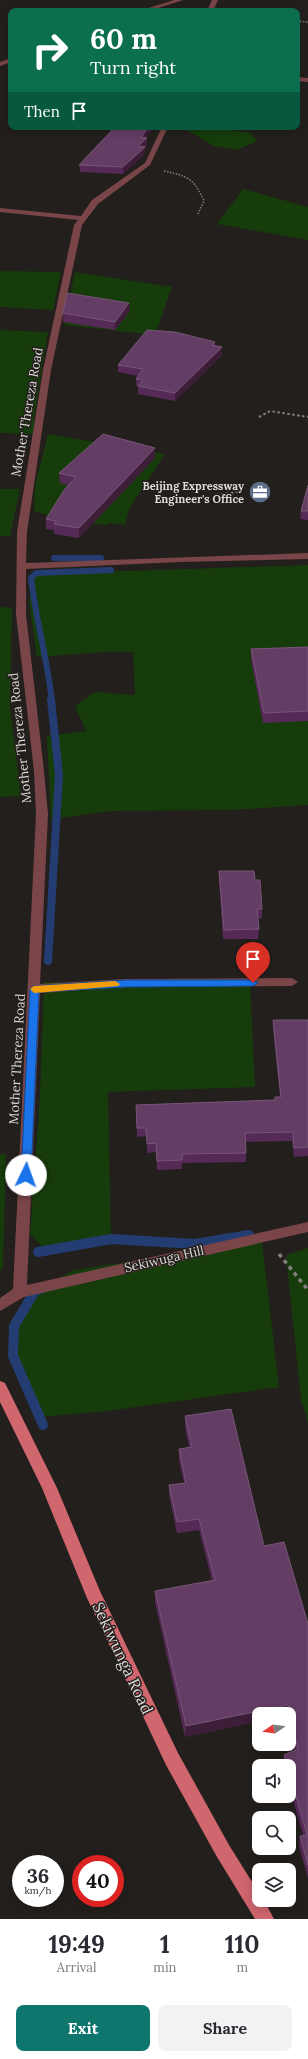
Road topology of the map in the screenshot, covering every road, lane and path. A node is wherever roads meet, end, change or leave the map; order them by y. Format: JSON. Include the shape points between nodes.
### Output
{"nodes":[{"id":1,"x":180,"y":0,"type":"edge"},
{"id":2,"x":152,"y":8,"type":"edge"},
{"id":3,"x":164,"y":130,"type":"edge"},
{"id":4,"x":139,"y":172,"type":"junction"},
{"id":5,"x":0,"y":210,"type":"edge"},
{"id":6,"x":198,"y":214,"type":"dead end"},
{"id":7,"x":81,"y":218,"type":"junction"},
{"id":8,"x":259,"y":417,"type":"dead end"},
{"id":9,"x":308,"y":417,"type":"edge"},
{"id":10,"x":238,"y":492,"type":"dead end"},
{"id":11,"x":216,"y":494,"type":"dead end"},
{"id":12,"x":308,"y":556,"type":"edge"},
{"id":13,"x":21,"y":566,"type":"junction"},
{"id":14,"x":292,"y":982,"type":"dead end"},
{"id":15,"x":34,"y":989,"type":"junction"},
{"id":16,"x":308,"y":1226,"type":"edge"},
{"id":17,"x":265,"y":1236,"type":"junction"},
{"id":18,"x":308,"y":1290,"type":"edge"},
{"id":19,"x":20,"y":1292,"type":"junction"},
{"id":20,"x":0,"y":1305,"type":"edge"},
{"id":21,"x":0,"y":1387,"type":"edge"},
{"id":22,"x":265,"y":1919,"type":"edge"}],
"edges":[{"from":1,"to":2,"type":"street"},
{"from":3,"to":4,"type":"street","name":"Mother Thereza Road","via":[[148,164]]},
{"from":4,"to":6,"type":"path","via":[[154,169],[188,177],[198,185],[204,201]]},
{"from":4,"to":7,"type":"street","name":"Mother Thereza Road","via":[[108,190]]},
{"from":5,"to":7,"type":"street"},
{"from":7,"to":13,"type":"street","name":"Mother Thereza Road","via":[[75,232],[47,370],[22,532]]},
{"from":8,"to":9,"type":"path","via":[[270,411]]},
{"from":10,"to":11,"type":"path"},
{"from":12,"to":13,"type":"street"},
{"from":13,"to":15,"type":"street","name":"Mother Thereza Road","via":[[22,622],[42,814]]},
{"from":14,"to":15,"type":"street","via":[[125,984]]},
{"from":15,"to":19,"type":"street","name":"Mother Thereza Road"},
{"from":16,"to":17,"type":"street","name":"Sekiwuga Hill"},
{"from":17,"to":18,"type":"path"},
{"from":17,"to":19,"type":"street","name":"Sekiwuga Hill"},
{"from":19,"to":20,"type":"street"},
{"from":21,"to":22,"type":"main road","name":"Sekiwunga Road","via":[[49,1488],[93,1593],[172,1759],[223,1851]]}]}
